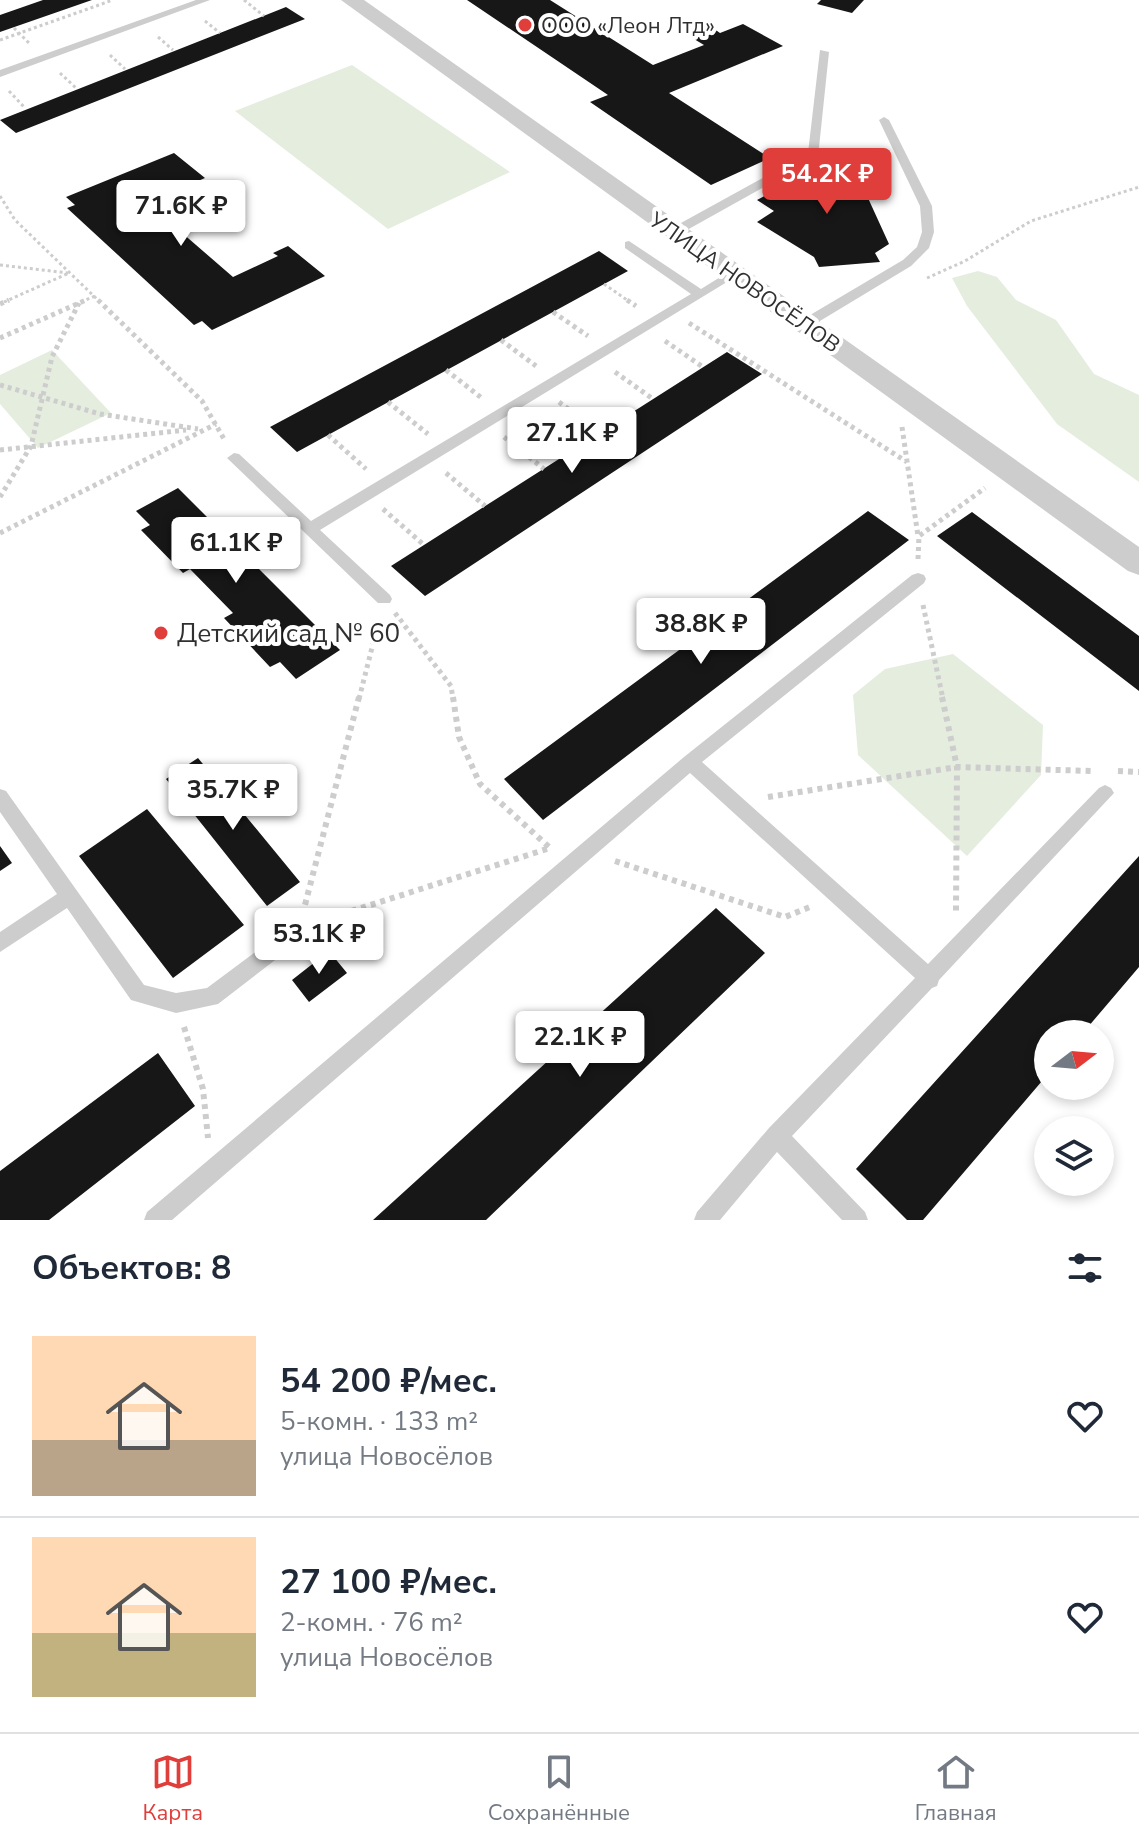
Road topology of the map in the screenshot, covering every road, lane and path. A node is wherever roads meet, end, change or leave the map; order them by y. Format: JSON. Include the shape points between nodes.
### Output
{"nodes":[{"id":1,"x":113,"y":0,"type":"edge"},
{"id":2,"x":205,"y":0,"type":"edge"},
{"id":3,"x":244,"y":0,"type":"edge"},
{"id":4,"x":351,"y":0,"type":"edge"},
{"id":5,"x":264,"y":16,"type":"dead end"},
{"id":6,"x":0,"y":40,"type":"edge"},
{"id":7,"x":824,"y":52,"type":"dead end"},
{"id":8,"x":0,"y":74,"type":"edge"},
{"id":9,"x":0,"y":82,"type":"edge"},
{"id":10,"x":25,"y":108,"type":"dead end"},
{"id":11,"x":884,"y":120,"type":"dead end"},
{"id":12,"x":1139,"y":187,"type":"edge"},
{"id":13,"x":0,"y":196,"type":"edge"},
{"id":14,"x":674,"y":232,"type":"junction"},
{"id":15,"x":629,"y":245,"type":"dead end"},
{"id":16,"x":0,"y":265,"type":"edge"},
{"id":17,"x":69,"y":273,"type":"junction"},
{"id":18,"x":734,"y":274,"type":"junction"},
{"id":19,"x":888,"y":274,"type":"junction"},
{"id":20,"x":604,"y":284,"type":"dead end"},
{"id":21,"x":700,"y":294,"type":"junction"},
{"id":22,"x":95,"y":296,"type":"junction"},
{"id":23,"x":79,"y":303,"type":"junction"},
{"id":24,"x":0,"y":304,"type":"edge"},
{"id":25,"x":553,"y":312,"type":"dead end"},
{"id":26,"x":671,"y":312,"type":"junction"},
{"id":27,"x":651,"y":324,"type":"junction"},
{"id":28,"x":805,"y":324,"type":"junction"},
{"id":29,"x":0,"y":338,"type":"edge"},
{"id":30,"x":501,"y":340,"type":"dead end"},
{"id":31,"x":601,"y":354,"type":"junction"},
{"id":32,"x":703,"y":367,"type":"dead end"},
{"id":33,"x":446,"y":370,"type":"dead end"},
{"id":34,"x":556,"y":381,"type":"junction"},
{"id":35,"x":0,"y":385,"type":"edge"},
{"id":36,"x":542,"y":389,"type":"junction"},
{"id":37,"x":41,"y":397,"type":"junction"},
{"id":38,"x":653,"y":399,"type":"dead end"},
{"id":39,"x":388,"y":402,"type":"dead end"},
{"id":40,"x":502,"y":414,"type":"junction"},
{"id":41,"x":901,"y":418,"type":"dead end"},
{"id":42,"x":487,"y":423,"type":"junction"},
{"id":43,"x":216,"y":424,"type":"junction"},
{"id":44,"x":202,"y":428,"type":"junction"},
{"id":45,"x":192,"y":429,"type":"junction"},
{"id":46,"x":600,"y":433,"type":"dead end"},
{"id":47,"x":328,"y":435,"type":"dead end"},
{"id":48,"x":31,"y":446,"type":"junction"},
{"id":49,"x":445,"y":448,"type":"junction"},
{"id":50,"x":0,"y":450,"type":"edge"},
{"id":51,"x":234,"y":458,"type":"joint"},
{"id":52,"x":428,"y":458,"type":"junction"},
{"id":53,"x":907,"y":462,"type":"junction"},
{"id":54,"x":544,"y":469,"type":"dead end"},
{"id":55,"x":385,"y":484,"type":"junction"},
{"id":56,"x":991,"y":484,"type":"dead end"},
{"id":57,"x":367,"y":495,"type":"junction"},
{"id":58,"x":0,"y":497,"type":"edge"},
{"id":59,"x":485,"y":506,"type":"dead end"},
{"id":60,"x":309,"y":529,"type":"junction"},
{"id":61,"x":0,"y":533,"type":"edge"},
{"id":62,"x":919,"y":536,"type":"junction"},
{"id":63,"x":424,"y":545,"type":"dead end"},
{"id":64,"x":1139,"y":563,"type":"edge"},
{"id":65,"x":918,"y":579,"type":"junction"},
{"id":66,"x":384,"y":599,"type":"junction"},
{"id":67,"x":690,"y":762,"type":"junction"},
{"id":68,"x":957,"y":767,"type":"junction"},
{"id":69,"x":1139,"y":772,"type":"edge"},
{"id":70,"x":1105,"y":793,"type":"dead end"},
{"id":71,"x":0,"y":797,"type":"edge"},
{"id":72,"x":735,"y":802,"type":"junction"},
{"id":73,"x":550,"y":848,"type":"dead end"},
{"id":74,"x":68,"y":897,"type":"junction"},
{"id":75,"x":292,"y":934,"type":"joint"},
{"id":76,"x":0,"y":943,"type":"edge"},
{"id":77,"x":955,"y":952,"type":"junction"},
{"id":78,"x":930,"y":979,"type":"junction"},
{"id":79,"x":176,"y":1003,"type":"junction"},
{"id":80,"x":777,"y":1136,"type":"junction"},
{"id":81,"x":212,"y":1174,"type":"junction"},
{"id":82,"x":155,"y":1220,"type":"edge"},
{"id":83,"x":705,"y":1220,"type":"edge"},
{"id":84,"x":857,"y":1220,"type":"edge"}],
"edges":[{"from":1,"to":6,"type":"path"},
{"from":2,"to":8,"type":"lane"},
{"from":3,"to":5,"type":"path"},
{"from":4,"to":14,"type":"street","name":"УЛИЦА НОВОСЁЛОВ"},
{"from":7,"to":14,"type":"lane","via":[[814,155]]},
{"from":9,"to":10,"type":"path"},
{"from":11,"to":19,"type":"lane","via":[[926,206],[928,232],[923,248]]},
{"from":12,"to":19,"type":"path","via":[[1031,221],[914,284]]},
{"from":13,"to":17,"type":"path","via":[[15,220]]},
{"from":14,"to":18,"type":"street","name":"УЛИЦА НОВОСЁЛОВ"},
{"from":15,"to":21,"type":"lane"},
{"from":16,"to":17,"type":"path"},
{"from":17,"to":22,"type":"path"},
{"from":17,"to":24,"type":"path"},
{"from":18,"to":21,"type":"lane"},
{"from":18,"to":28,"type":"street","name":"УЛИЦА НОВОСЁЛОВ"},
{"from":19,"to":28,"type":"lane"},
{"from":20,"to":27,"type":"path"},
{"from":21,"to":26,"type":"lane"},
{"from":22,"to":23,"type":"path"},
{"from":22,"to":43,"type":"path","via":[[202,401]]},
{"from":23,"to":29,"type":"path"},
{"from":23,"to":37,"type":"path","via":[[52,357]]},
{"from":25,"to":31,"type":"path"},
{"from":26,"to":27,"type":"lane"},
{"from":26,"to":53,"type":"path"},
{"from":27,"to":31,"type":"lane"},
{"from":27,"to":32,"type":"path"},
{"from":28,"to":64,"type":"street","name":"УЛИЦА НОВОСЁЛОВ"},
{"from":30,"to":34,"type":"path"},
{"from":31,"to":34,"type":"lane"},
{"from":31,"to":38,"type":"path"},
{"from":33,"to":40,"type":"path"},
{"from":34,"to":36,"type":"lane"},
{"from":35,"to":37,"type":"path"},
{"from":36,"to":40,"type":"lane"},
{"from":36,"to":46,"type":"path"},
{"from":37,"to":45,"type":"path","via":[[100,414]]},
{"from":37,"to":48,"type":"path"},
{"from":39,"to":49,"type":"path"},
{"from":40,"to":42,"type":"lane"},
{"from":41,"to":53,"type":"path"},
{"from":42,"to":49,"type":"lane"},
{"from":42,"to":54,"type":"path"},
{"from":43,"to":44,"type":"path"},
{"from":43,"to":51,"type":"path"},
{"from":44,"to":45,"type":"path"},
{"from":44,"to":61,"type":"path"},
{"from":45,"to":48,"type":"path"},
{"from":47,"to":55,"type":"path"},
{"from":48,"to":50,"type":"path"},
{"from":48,"to":58,"type":"path"},
{"from":49,"to":52,"type":"lane"},
{"from":51,"to":60,"type":"lane"},
{"from":52,"to":55,"type":"lane"},
{"from":52,"to":59,"type":"path"},
{"from":53,"to":62,"type":"path"},
{"from":55,"to":57,"type":"lane"},
{"from":56,"to":62,"type":"path"},
{"from":57,"to":60,"type":"lane"},
{"from":57,"to":63,"type":"path"},
{"from":60,"to":66,"type":"lane"},
{"from":62,"to":65,"type":"path"},
{"from":65,"to":67,"type":"lane"},
{"from":65,"to":68,"type":"path"},
{"from":66,"to":73,"type":"path","via":[[451,686],[459,737],[480,784]]},
{"from":66,"to":75,"type":"path"},
{"from":67,"to":72,"type":"lane"},
{"from":67,"to":81,"type":"lane"},
{"from":68,"to":69,"type":"path"},
{"from":68,"to":72,"type":"path"},
{"from":68,"to":77,"type":"path"},
{"from":70,"to":77,"type":"lane"},
{"from":71,"to":74,"type":"lane"},
{"from":72,"to":78,"type":"lane"},
{"from":74,"to":76,"type":"lane"},
{"from":74,"to":79,"type":"lane","via":[[138,993]]},
{"from":75,"to":79,"type":"lane","via":[[211,997]]},
{"from":77,"to":78,"type":"lane"},
{"from":78,"to":80,"type":"lane"},
{"from":79,"to":81,"type":"path","via":[[203,1089]]},
{"from":80,"to":83,"type":"lane"},
{"from":80,"to":84,"type":"lane"},
{"from":81,"to":82,"type":"lane"}]}
